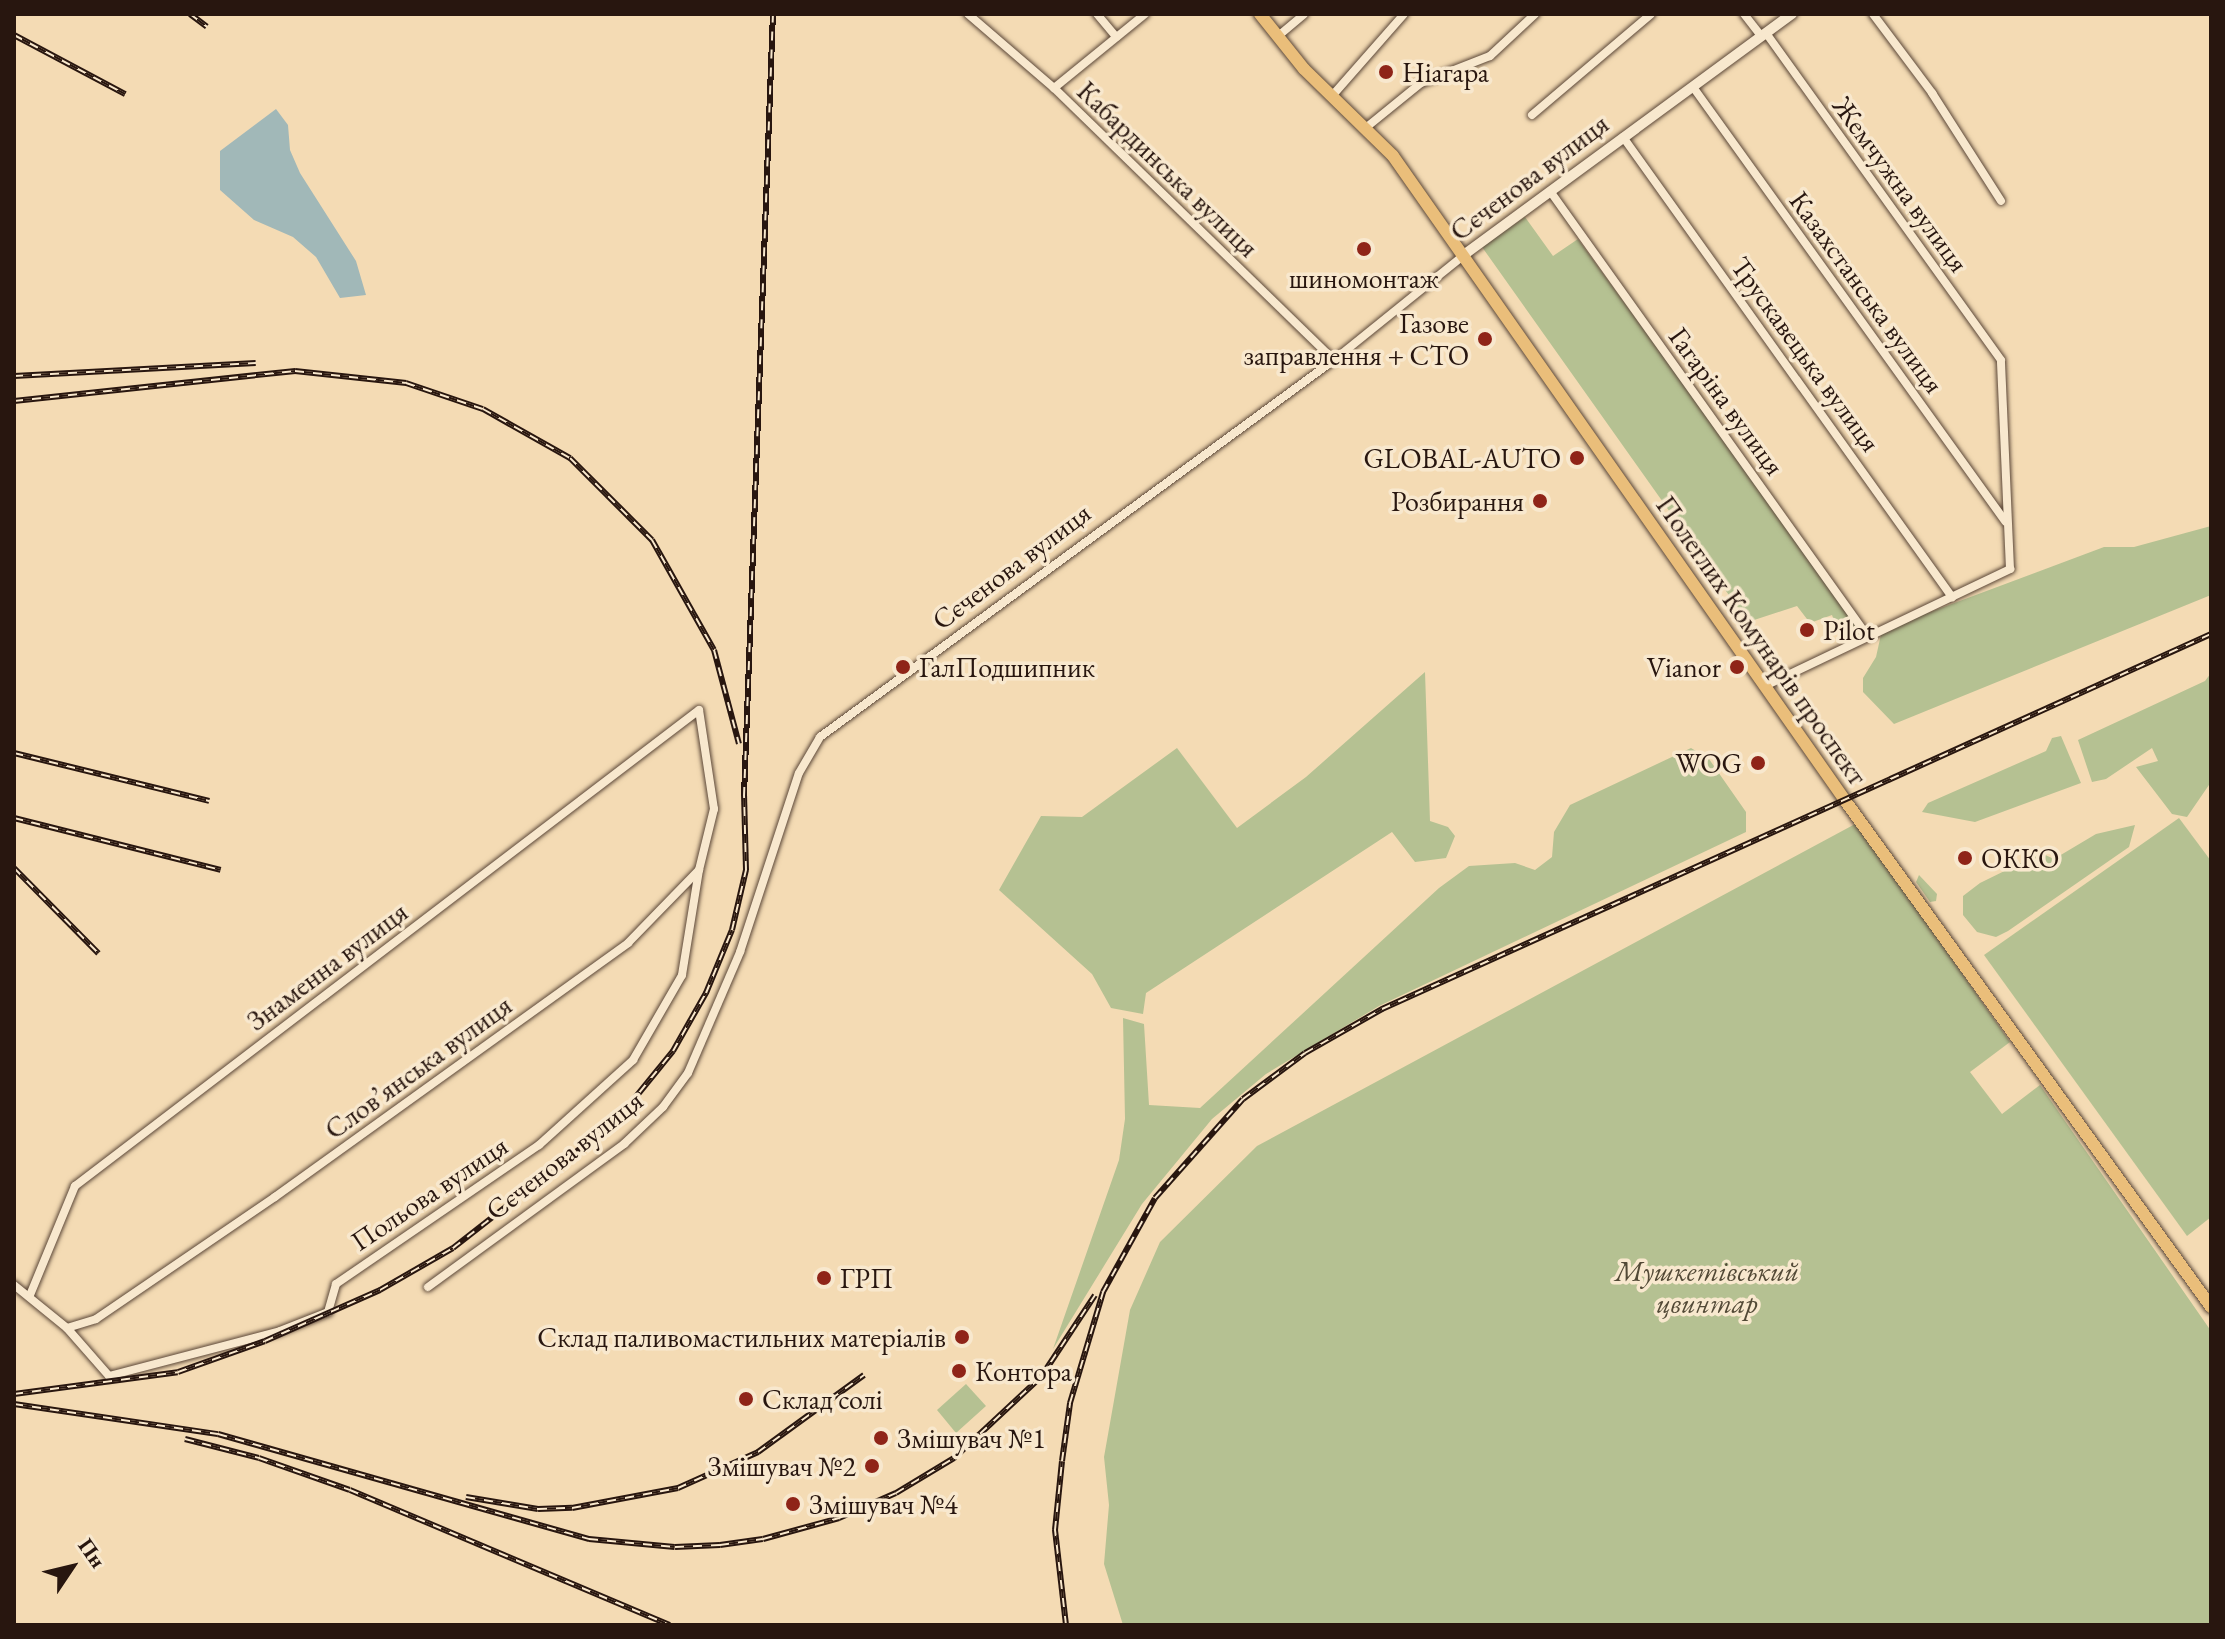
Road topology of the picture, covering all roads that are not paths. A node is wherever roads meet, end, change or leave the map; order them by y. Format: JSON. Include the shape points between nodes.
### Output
{"nodes":[{"id":1,"x":968,"y":14,"type":"edge"},
{"id":2,"x":1097,"y":14,"type":"edge"},
{"id":3,"x":1145,"y":14,"type":"edge"},
{"id":4,"x":1260,"y":14,"type":"edge"},
{"id":5,"x":1304,"y":14,"type":"edge"},
{"id":6,"x":1404,"y":14,"type":"edge"},
{"id":7,"x":1535,"y":14,"type":"edge"},
{"id":8,"x":1651,"y":14,"type":"edge"},
{"id":9,"x":1744,"y":14,"type":"edge"},
{"id":10,"x":1792,"y":14,"type":"edge"},
{"id":11,"x":1873,"y":14,"type":"edge"},
{"id":12,"x":1763,"y":35,"type":"junction"},
{"id":13,"x":1116,"y":37,"type":"junction"},
{"id":14,"x":1277,"y":37,"type":"junction"},
{"id":15,"x":1693,"y":87,"type":"junction"},
{"id":16,"x":1054,"y":88,"type":"junction"},
{"id":17,"x":1332,"y":96,"type":"junction"},
{"id":18,"x":1532,"y":115,"type":"dead end"},
{"id":19,"x":1368,"y":126,"type":"junction"},
{"id":20,"x":1623,"y":137,"type":"junction"},
{"id":21,"x":1550,"y":191,"type":"junction"},
{"id":22,"x":2001,"y":201,"type":"dead end"},
{"id":23,"x":1465,"y":254,"type":"junction"},
{"id":24,"x":1334,"y":360,"type":"junction"},
{"id":25,"x":2006,"y":522,"type":"junction"},
{"id":26,"x":1952,"y":597,"type":"junction"},
{"id":27,"x":1868,"y":637,"type":"junction"},
{"id":28,"x":1765,"y":686,"type":"junction"},
{"id":29,"x":699,"y":870,"type":"junction"},
{"id":30,"x":14,"y":1285,"type":"edge"},
{"id":31,"x":428,"y":1287,"type":"dead end"},
{"id":32,"x":30,"y":1295,"type":"junction"},
{"id":33,"x":2211,"y":1307,"type":"edge"},
{"id":34,"x":67,"y":1328,"type":"junction"}],
"edges":[{"from":1,"to":16,"type":"street","name":"Кабардинська вулиця"},
{"from":2,"to":13,"type":"street"},
{"from":3,"to":13,"type":"street"},
{"from":4,"to":14,"type":"main road","name":"Полеглих Комунарів проспект"},
{"from":5,"to":14,"type":"street"},
{"from":6,"to":17,"type":"street"},
{"from":7,"to":19,"type":"street","via":[[1490,56],[1421,83]]},
{"from":8,"to":18,"type":"street"},
{"from":9,"to":12,"type":"street","name":"Жемчужна вулиця"},
{"from":10,"to":12,"type":"street","name":"Сєченова вулиця"},
{"from":11,"to":22,"type":"street","via":[[1932,93]]},
{"from":12,"to":15,"type":"street","name":"Сєченова вулиця"},
{"from":12,"to":25,"type":"street","name":"Жемчужна вулиця","via":[[2001,360]]},
{"from":13,"to":16,"type":"street"},
{"from":14,"to":17,"type":"main road","name":"Полеглих Комунарів проспект"},
{"from":15,"to":20,"type":"street","name":"Сєченова вулиця"},
{"from":15,"to":25,"type":"street","name":"Казахстанська вулиця"},
{"from":16,"to":24,"type":"street","name":"Кабардинська вулиця"},
{"from":17,"to":19,"type":"main road","name":"Полеглих Комунарів проспект"},
{"from":19,"to":23,"type":"main road","name":"Полеглих Комунарів проспект"},
{"from":20,"to":21,"type":"street","name":"Сєченова вулиця"},
{"from":20,"to":26,"type":"street","name":"Трускавецька вулиця"},
{"from":21,"to":23,"type":"street","name":"Сєченова вулиця"},
{"from":21,"to":27,"type":"street","name":"Гагаріна вулиця"},
{"from":23,"to":24,"type":"street","name":"Сєченова вулиця"},
{"from":23,"to":28,"type":"main road","name":"Полеглих Комунарів проспект"},
{"from":24,"to":31,"type":"street","name":"Сєченова вулиця","via":[[820,737],[805,756],[729,981],[688,1073],[663,1107],[624,1144]]},
{"from":25,"to":26,"type":"street","via":[[2010,569]]},
{"from":26,"to":27,"type":"street"},
{"from":27,"to":28,"type":"street"},
{"from":28,"to":33,"type":"main road","name":"Полеглих Комунарів проспект"},
{"from":29,"to":32,"type":"street","name":"Знаменна вулиця","via":[[714,809],[699,710],[75,1186]]},
{"from":29,"to":34,"type":"street","name":"Слов’янська вулиця","via":[[628,943],[262,1206],[96,1319]]},
{"from":29,"to":34,"type":"street","name":"Польова вулиця","via":[[682,975],[633,1060],[539,1145],[336,1284],[328,1312],[280,1331],[109,1376]]},
{"from":30,"to":32,"type":"street"},
{"from":32,"to":34,"type":"street"}]}
